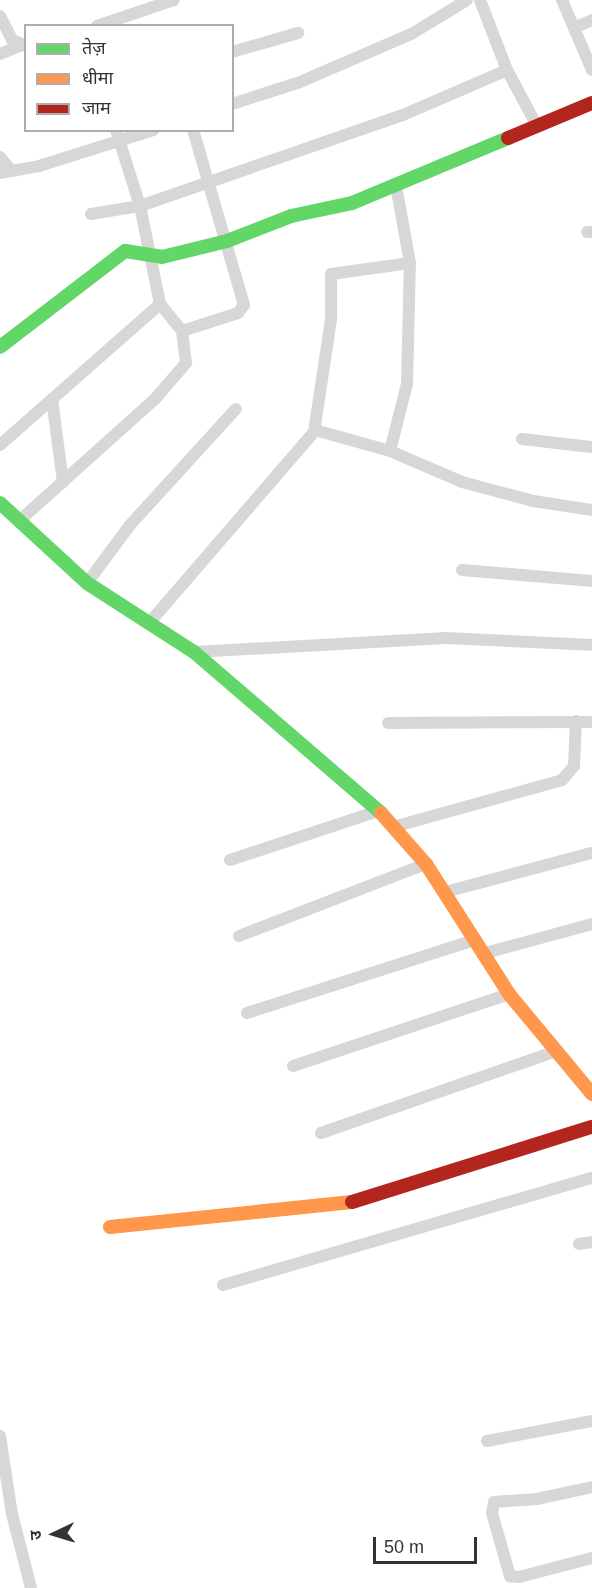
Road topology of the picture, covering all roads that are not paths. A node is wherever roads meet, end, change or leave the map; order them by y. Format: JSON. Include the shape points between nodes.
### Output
{"nodes":[{"id":1,"x":174,"y":0,"type":"edge"},
{"id":2,"x":467,"y":0,"type":"edge"},
{"id":3,"x":480,"y":0,"type":"edge"},
{"id":4,"x":562,"y":0,"type":"edge"},
{"id":5,"x":0,"y":16,"type":"edge"},
{"id":6,"x":592,"y":20,"type":"edge"},
{"id":7,"x":103,"y":24,"type":"edge"},
{"id":8,"x":574,"y":28,"type":"junction"},
{"id":9,"x":298,"y":33,"type":"dead end"},
{"id":10,"x":23,"y":46,"type":"edge"},
{"id":11,"x":234,"y":51,"type":"edge"},
{"id":12,"x":0,"y":54,"type":"edge"},
{"id":13,"x":507,"y":70,"type":"junction"},
{"id":14,"x":592,"y":70,"type":"edge"},
{"id":15,"x":234,"y":103,"type":"edge"},
{"id":16,"x":590,"y":105,"type":"edge"},
{"id":17,"x":537,"y":126,"type":"junction"},
{"id":18,"x":141,"y":132,"type":"edge"},
{"id":19,"x":194,"y":132,"type":"edge"},
{"id":20,"x":118,"y":136,"type":"edge"},
{"id":21,"x":0,"y":157,"type":"edge"},
{"id":22,"x":6,"y":171,"type":"edge"},
{"id":23,"x":208,"y":182,"type":"junction"},
{"id":24,"x":396,"y":185,"type":"junction"},
{"id":25,"x":140,"y":206,"type":"junction"},
{"id":26,"x":91,"y":214,"type":"dead end"},
{"id":27,"x":226,"y":241,"type":"junction"},
{"id":28,"x":148,"y":256,"type":"junction"},
{"id":29,"x":410,"y":263,"type":"junction"},
{"id":30,"x":160,"y":304,"type":"junction"},
{"id":31,"x":182,"y":331,"type":"junction"},
{"id":32,"x":0,"y":347,"type":"edge"},
{"id":33,"x":52,"y":399,"type":"junction"},
{"id":34,"x":236,"y":409,"type":"dead end"},
{"id":35,"x":315,"y":430,"type":"junction"},
{"id":36,"x":522,"y":439,"type":"dead end"},
{"id":37,"x":0,"y":445,"type":"edge"},
{"id":38,"x":592,"y":447,"type":"edge"},
{"id":39,"x":390,"y":451,"type":"junction"},
{"id":40,"x":63,"y":482,"type":"junction"},
{"id":41,"x":0,"y":503,"type":"edge"},
{"id":42,"x":592,"y":510,"type":"edge"},
{"id":43,"x":19,"y":520,"type":"junction"},
{"id":44,"x":462,"y":570,"type":"dead end"},
{"id":45,"x":592,"y":581,"type":"edge"},
{"id":46,"x":87,"y":583,"type":"junction"},
{"id":47,"x":150,"y":622,"type":"junction"},
{"id":48,"x":592,"y":645,"type":"edge"},
{"id":49,"x":194,"y":652,"type":"junction"},
{"id":50,"x":576,"y":721,"type":"junction"},
{"id":51,"x":592,"y":722,"type":"edge"},
{"id":52,"x":388,"y":723,"type":"dead end"},
{"id":53,"x":378,"y":811,"type":"junction"},
{"id":54,"x":393,"y":827,"type":"junction"},
{"id":55,"x":592,"y":853,"type":"edge"},
{"id":56,"x":230,"y":860,"type":"dead end"},
{"id":57,"x":426,"y":864,"type":"junction"},
{"id":58,"x":445,"y":892,"type":"junction"},
{"id":59,"x":592,"y":924,"type":"edge"},
{"id":60,"x":239,"y":936,"type":"dead end"},
{"id":61,"x":474,"y":939,"type":"junction"},
{"id":62,"x":482,"y":954,"type":"junction"},
{"id":63,"x":510,"y":994,"type":"junction"},
{"id":64,"x":248,"y":1013,"type":"dead end"},
{"id":65,"x":553,"y":1052,"type":"junction"},
{"id":66,"x":293,"y":1066,"type":"dead end"},
{"id":67,"x":592,"y":1094,"type":"edge"},
{"id":68,"x":592,"y":1127,"type":"edge"},
{"id":69,"x":321,"y":1133,"type":"dead end"},
{"id":70,"x":592,"y":1178,"type":"edge"},
{"id":71,"x":110,"y":1227,"type":"dead end"},
{"id":72,"x":592,"y":1242,"type":"edge"},
{"id":73,"x":579,"y":1244,"type":"dead end"},
{"id":74,"x":223,"y":1285,"type":"dead end"},
{"id":75,"x":592,"y":1421,"type":"edge"},
{"id":76,"x":0,"y":1436,"type":"edge"},
{"id":77,"x":487,"y":1442,"type":"dead end"},
{"id":78,"x":592,"y":1487,"type":"edge"},
{"id":79,"x":592,"y":1558,"type":"edge"},
{"id":80,"x":31,"y":1588,"type":"edge"}],
"edges":[{"from":1,"to":7,"type":"street"},
{"from":2,"to":15,"type":"street","via":[[413,33],[300,82]]},
{"from":3,"to":13,"type":"street"},
{"from":4,"to":8,"type":"street"},
{"from":5,"to":10,"type":"street"},
{"from":6,"to":8,"type":"street"},
{"from":8,"to":14,"type":"street"},
{"from":9,"to":11,"type":"street"},
{"from":10,"to":12,"type":"street"},
{"from":13,"to":17,"type":"street"},
{"from":13,"to":23,"type":"street","via":[[404,115]]},
{"from":16,"to":17,"type":"street"},
{"from":17,"to":24,"type":"street"},
{"from":18,"to":20,"type":"street"},
{"from":19,"to":23,"type":"street"},
{"from":20,"to":22,"type":"street","via":[[39,166]]},
{"from":20,"to":25,"type":"street"},
{"from":21,"to":22,"type":"street"},
{"from":23,"to":25,"type":"street"},
{"from":23,"to":27,"type":"street"},
{"from":24,"to":27,"type":"street","via":[[352,203],[291,216]]},
{"from":24,"to":29,"type":"street"},
{"from":25,"to":26,"type":"street"},
{"from":25,"to":28,"type":"street"},
{"from":27,"to":28,"type":"street"},
{"from":27,"to":31,"type":"street","via":[[243,309]]},
{"from":28,"to":30,"type":"street"},
{"from":28,"to":32,"type":"street","via":[[125,251],[115,255]]},
{"from":29,"to":35,"type":"street","via":[[339,270],[330,276],[331,320]]},
{"from":29,"to":39,"type":"street","via":[[407,384]]},
{"from":30,"to":31,"type":"street"},
{"from":30,"to":33,"type":"street"},
{"from":31,"to":40,"type":"street","via":[[186,363],[172,382]]},
{"from":33,"to":37,"type":"street"},
{"from":33,"to":40,"type":"street"},
{"from":34,"to":46,"type":"street","via":[[129,525]]},
{"from":35,"to":39,"type":"street"},
{"from":35,"to":47,"type":"street"},
{"from":36,"to":38,"type":"street"},
{"from":39,"to":42,"type":"street","via":[[462,482],[533,501]]},
{"from":40,"to":43,"type":"street"},
{"from":41,"to":43,"type":"street"},
{"from":43,"to":46,"type":"street"},
{"from":44,"to":45,"type":"street"},
{"from":46,"to":47,"type":"street"},
{"from":47,"to":49,"type":"street"},
{"from":48,"to":49,"type":"street","via":[[446,638]]},
{"from":49,"to":53,"type":"street"},
{"from":50,"to":51,"type":"street"},
{"from":50,"to":52,"type":"street"},
{"from":50,"to":54,"type":"street","via":[[574,766],[562,780]]},
{"from":53,"to":54,"type":"street"},
{"from":53,"to":56,"type":"street"},
{"from":54,"to":57,"type":"street"},
{"from":55,"to":58,"type":"street"},
{"from":57,"to":58,"type":"street"},
{"from":57,"to":60,"type":"street"},
{"from":58,"to":61,"type":"street"},
{"from":59,"to":62,"type":"street"},
{"from":61,"to":62,"type":"street"},
{"from":61,"to":64,"type":"street"},
{"from":62,"to":63,"type":"street"},
{"from":63,"to":65,"type":"street"},
{"from":63,"to":66,"type":"street"},
{"from":65,"to":67,"type":"street"},
{"from":65,"to":69,"type":"street"},
{"from":68,"to":71,"type":"street","via":[[356,1202]]},
{"from":70,"to":74,"type":"street"},
{"from":72,"to":73,"type":"street"},
{"from":75,"to":77,"type":"street"},
{"from":76,"to":80,"type":"street","via":[[12,1514]]},
{"from":78,"to":79,"type":"street","via":[[537,1499],[494,1502],[492,1513],[510,1576]]}]}
